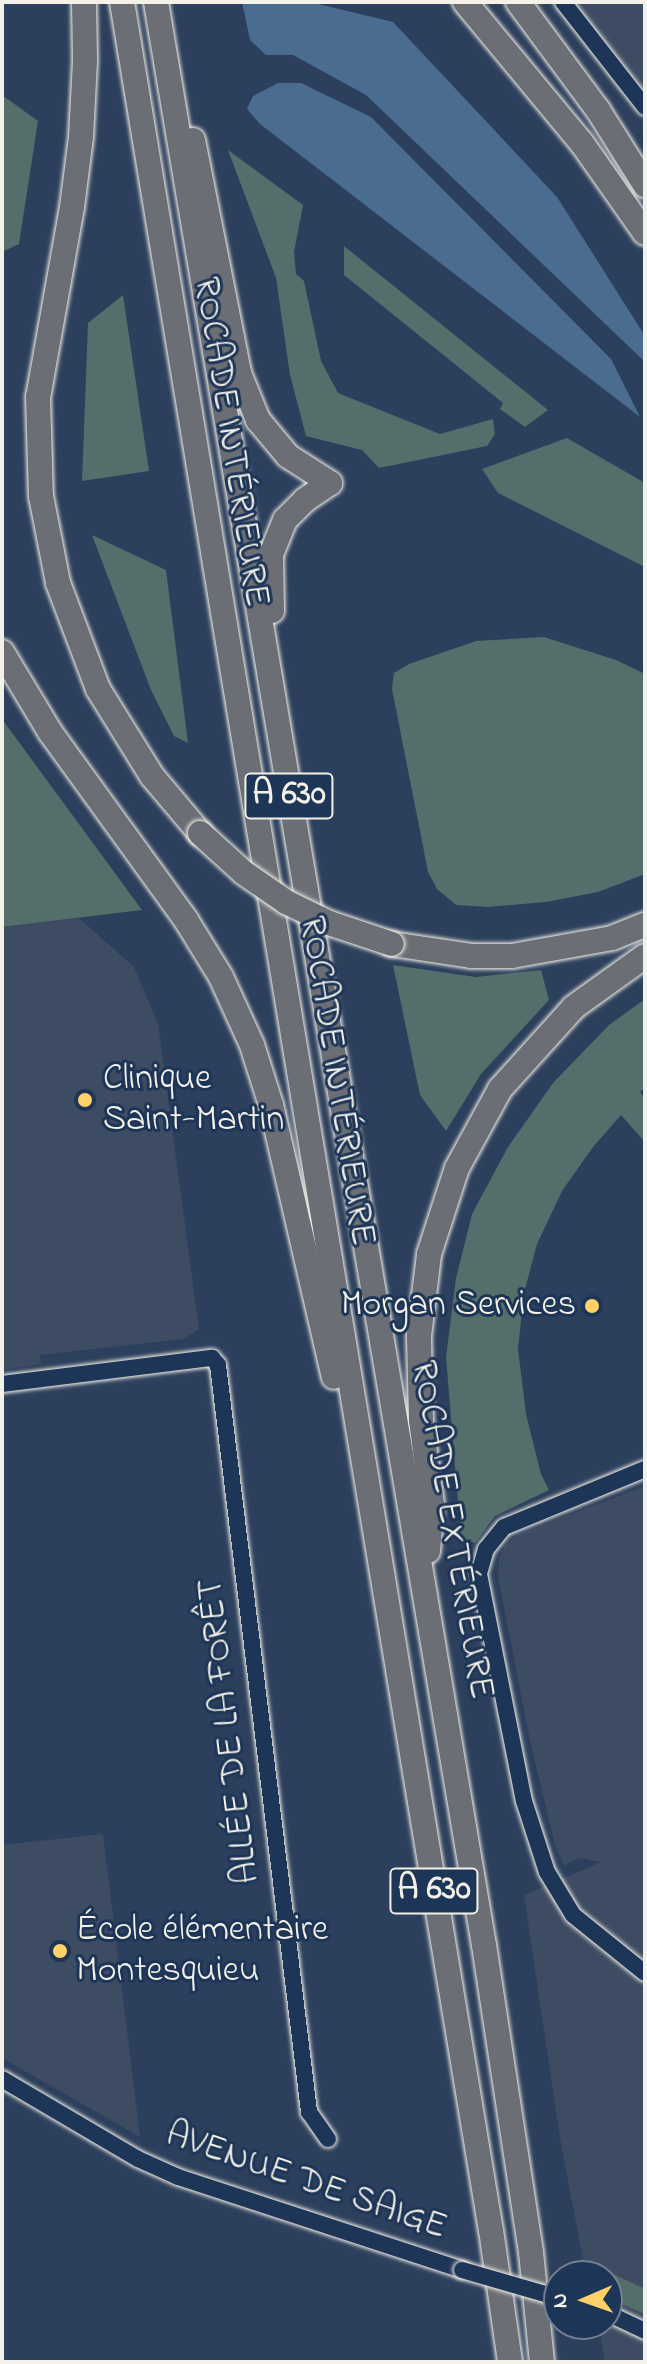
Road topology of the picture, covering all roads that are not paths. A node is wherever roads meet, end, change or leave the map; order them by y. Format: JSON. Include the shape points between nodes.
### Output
{"nodes":[{"id":1,"x":84,"y":2,"type":"edge"},
{"id":2,"x":122,"y":2,"type":"edge"},
{"id":3,"x":156,"y":2,"type":"edge"},
{"id":4,"x":465,"y":2,"type":"edge"},
{"id":5,"x":518,"y":2,"type":"edge"},
{"id":6,"x":563,"y":2,"type":"edge"},
{"id":7,"x":645,"y":107,"type":"edge"},
{"id":8,"x":645,"y":185,"type":"edge"},
{"id":9,"x":645,"y":233,"type":"edge"},
{"id":10,"x":2,"y":652,"type":"edge"},
{"id":11,"x":292,"y":812,"type":"junction"},
{"id":12,"x":645,"y":925,"type":"edge"},
{"id":13,"x":645,"y":956,"type":"edge"},
{"id":14,"x":2,"y":1384,"type":"edge"},
{"id":15,"x":355,"y":1420,"type":"junction"},
{"id":16,"x":645,"y":1469,"type":"edge"},
{"id":17,"x":425,"y":1589,"type":"junction"},
{"id":18,"x":645,"y":1973,"type":"edge"},
{"id":19,"x":2,"y":2079,"type":"edge"},
{"id":20,"x":328,"y":2139,"type":"dead end"},
{"id":21,"x":543,"y":2293,"type":"edge"},
{"id":22,"x":623,"y":2321,"type":"edge"},
{"id":23,"x":645,"y":2331,"type":"edge"},
{"id":24,"x":510,"y":2362,"type":"edge"},
{"id":25,"x":542,"y":2362,"type":"edge"}],
"edges":[{"from":1,"to":12,"type":"highway","bridge":true,"via":[[81,137],[38,397],[41,496],[58,583],[98,689],[152,776],[200,833],[244,873],[329,923],[392,944],[471,956],[512,956],[612,938]]},
{"from":2,"to":15,"type":"highway","name":"ROCADE INTÉRIEURE","number":"A 630"},
{"from":3,"to":11,"type":"highway","name":"ROCADE EXTÉRIEURE","number":"A 630"},
{"from":3,"to":11,"type":"highway","via":[[202,174],[239,373],[258,420],[288,456],[330,483],[285,520],[271,554],[270,595]]},
{"from":4,"to":9,"type":"highway","via":[[581,142]]},
{"from":5,"to":8,"type":"highway","via":[[598,110]]},
{"from":6,"to":7,"type":"street"},
{"from":10,"to":15,"type":"highway","via":[[50,732],[221,977],[252,1045],[271,1105],[331,1371]]},
{"from":11,"to":17,"type":"highway","name":"ROCADE EXTÉRIEURE","number":"A 630"},
{"from":13,"to":17,"type":"highway","via":[[574,1007],[500,1089],[457,1168],[429,1254],[419,1336],[421,1420],[432,1504]]},
{"from":14,"to":20,"type":"street","name":"ALLÉE DE LA FORÊT","via":[[212,1358],[218,1365],[309,2112]]},
{"from":15,"to":24,"type":"highway","name":"ROCADE INTÉRIEURE","number":"A 630"},
{"from":16,"to":18,"type":"street","via":[[504,1527],[486,1549],[479,1574],[524,1801],[547,1872],[573,1915]]},
{"from":17,"to":25,"type":"highway","name":"ROCADE EXTÉRIEURE","number":"A 630","via":[[531,2252]]},
{"from":19,"to":21,"type":"street","name":"AVENUE DE SAIGE","bridge":true,"via":[[178,2177]]},
{"from":22,"to":23,"type":"street"}]}
